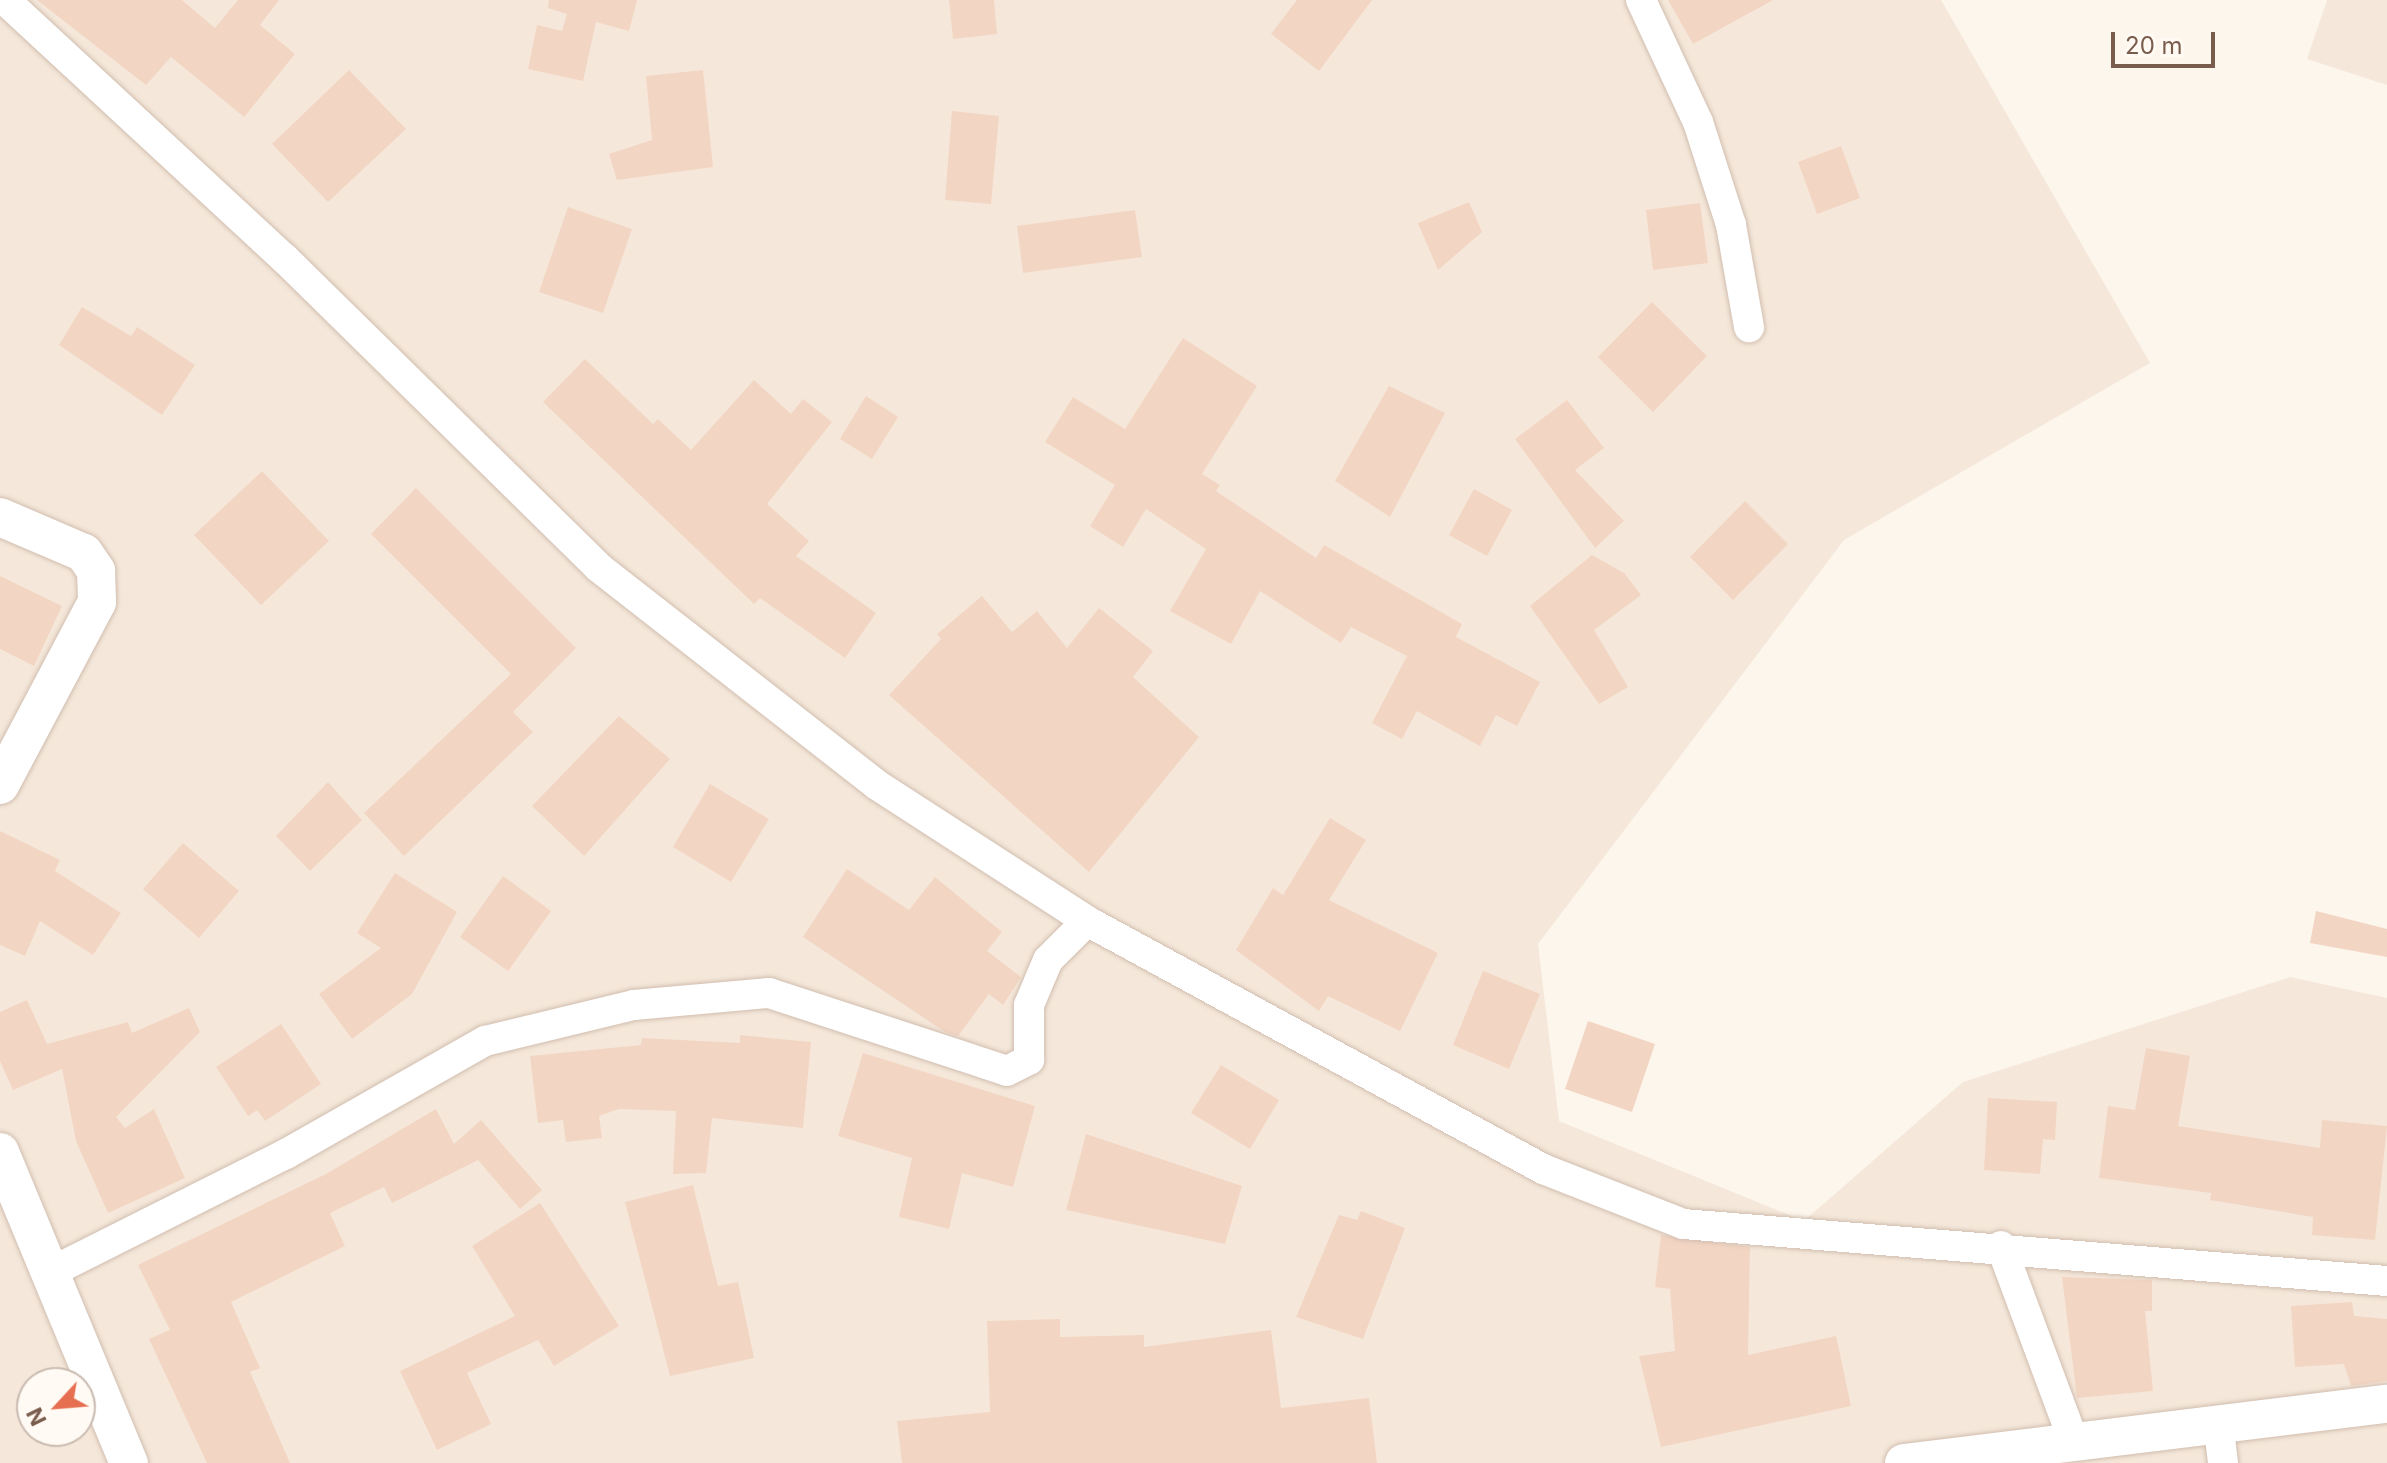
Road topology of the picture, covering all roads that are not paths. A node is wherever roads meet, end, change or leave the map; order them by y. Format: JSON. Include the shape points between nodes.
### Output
{"nodes":[{"id":1,"x":5,"y":0,"type":"edge"},
{"id":2,"x":1641,"y":0,"type":"edge"},
{"id":3,"x":1749,"y":327,"type":"dead end"},
{"id":4,"x":0,"y":517,"type":"edge"},
{"id":5,"x":0,"y":785,"type":"edge"},
{"id":6,"x":1087,"y":921,"type":"junction"},
{"id":7,"x":0,"y":1152,"type":"edge"},
{"id":8,"x":2001,"y":1246,"type":"junction"},
{"id":9,"x":51,"y":1272,"type":"junction"},
{"id":10,"x":2387,"y":1281,"type":"edge"},
{"id":11,"x":2387,"y":1404,"type":"edge"},
{"id":12,"x":2075,"y":1445,"type":"junction"},
{"id":13,"x":2221,"y":1446,"type":"edge"},
{"id":14,"x":129,"y":1463,"type":"edge"},
{"id":15,"x":1904,"y":1463,"type":"edge"}],
"edges":[{"from":1,"to":6,"type":"street","via":[[285,259],[598,567],[877,785]]},
{"from":2,"to":3,"type":"street","via":[[1698,122],[1731,225]]},
{"from":4,"to":5,"type":"street","via":[[84,553],[96,571],[97,602]]},
{"from":6,"to":8,"type":"street","via":[[1543,1169],[1683,1224]]},
{"from":6,"to":9,"type":"street","via":[[1048,960],[1029,1005],[1029,1060],[1007,1071],[769,993],[634,1005],[485,1041],[286,1154]]},
{"from":7,"to":9,"type":"street"},
{"from":8,"to":10,"type":"street"},
{"from":8,"to":12,"type":"street"},
{"from":9,"to":14,"type":"street"},
{"from":11,"to":13,"type":"street"},
{"from":12,"to":13,"type":"street"},
{"from":12,"to":15,"type":"street"}]}
